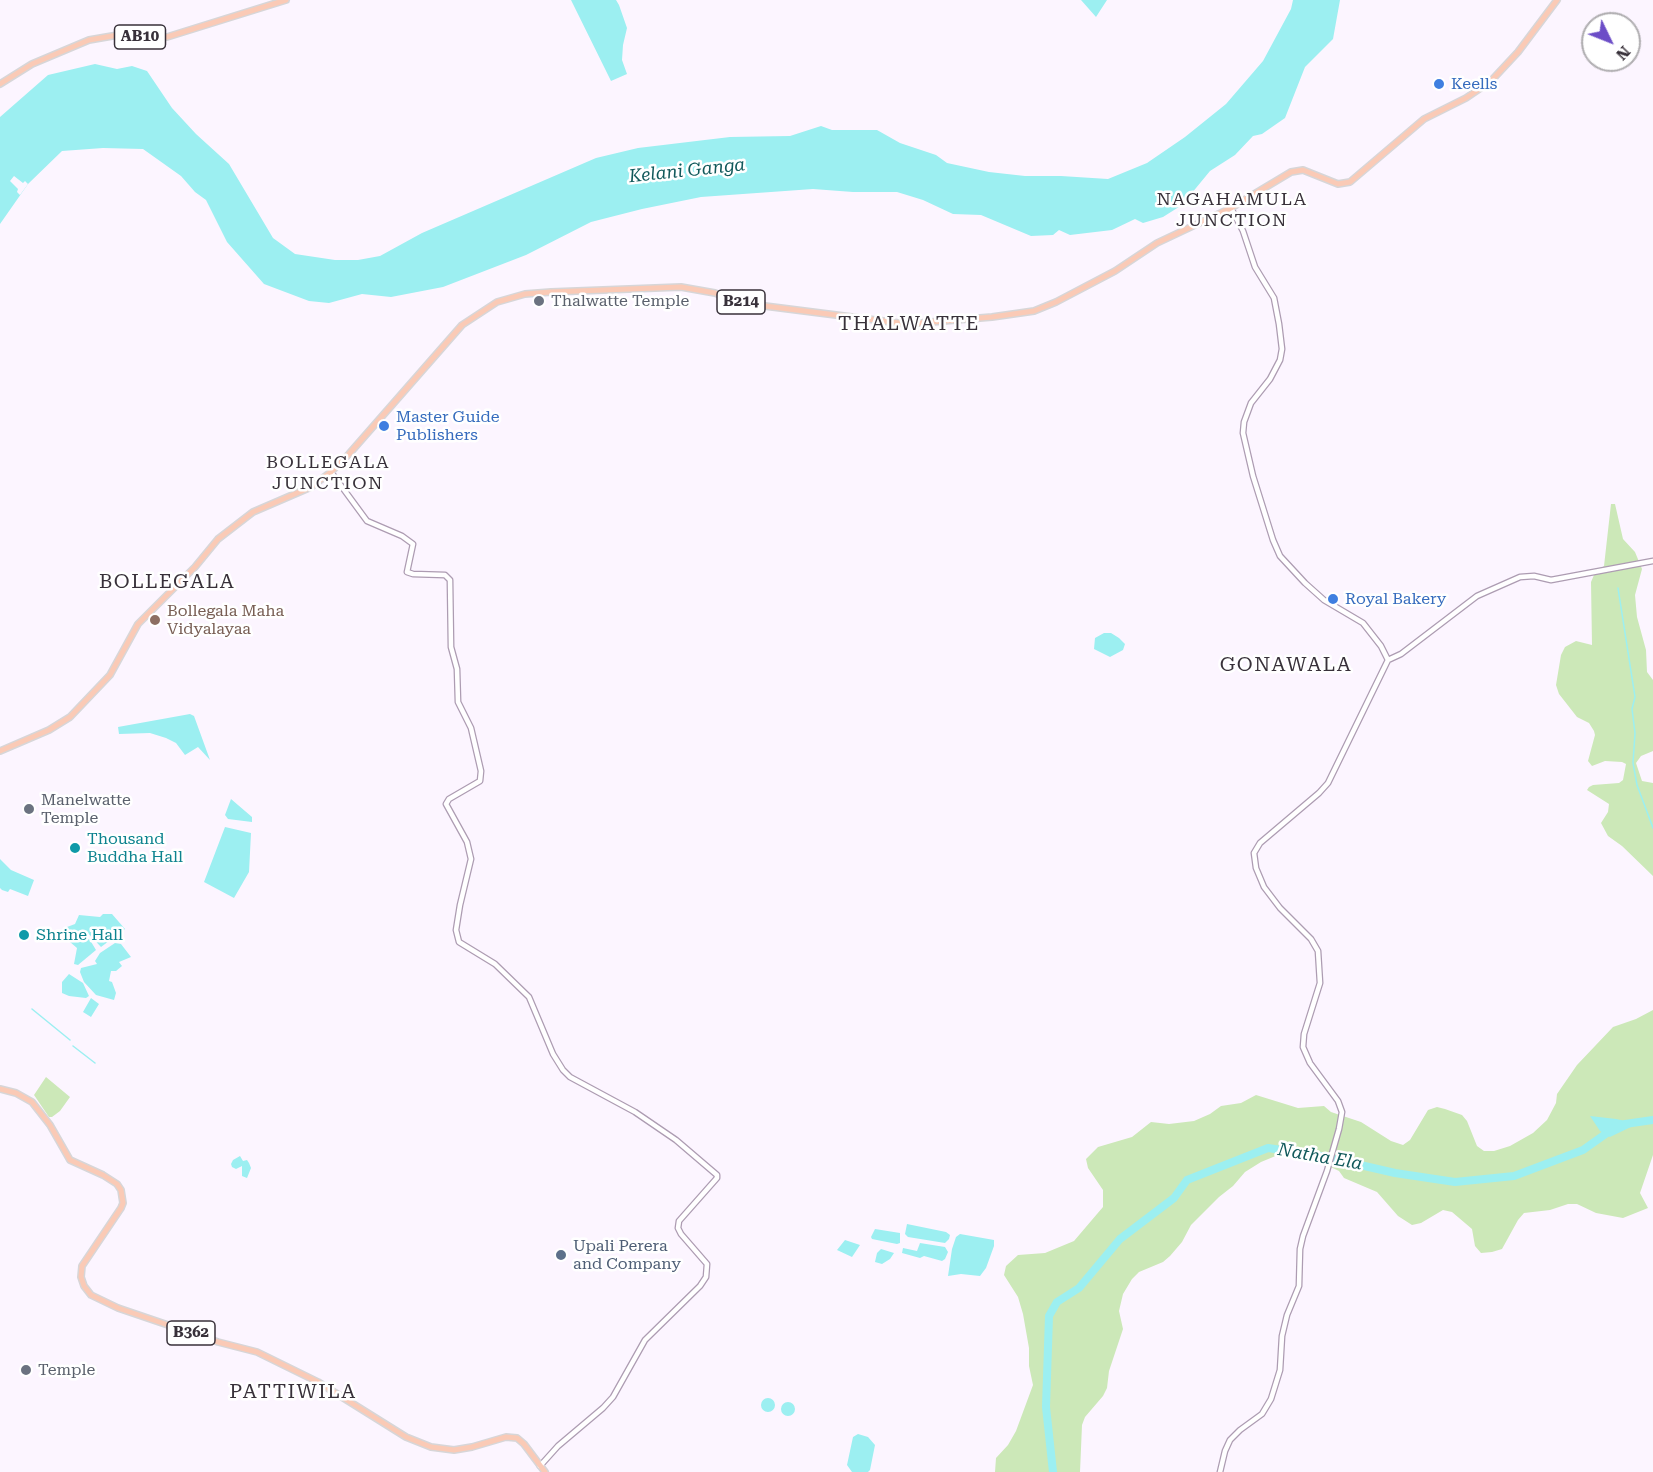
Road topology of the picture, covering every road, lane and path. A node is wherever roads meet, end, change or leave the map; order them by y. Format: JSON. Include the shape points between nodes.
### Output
{"nodes":[{"id":1,"x":286,"y":0,"type":"edge"},
{"id":2,"x":1557,"y":0,"type":"edge"},
{"id":3,"x":0,"y":84,"type":"edge"},
{"id":4,"x":1231,"y":208,"type":"junction"},
{"id":5,"x":331,"y":472,"type":"junction"},
{"id":6,"x":1653,"y":561,"type":"edge"},
{"id":7,"x":1388,"y":660,"type":"junction"},
{"id":8,"x":0,"y":751,"type":"edge"},
{"id":9,"x":0,"y":1089,"type":"edge"},
{"id":10,"x":540,"y":1466,"type":"junction"},
{"id":11,"x":545,"y":1472,"type":"edge"},
{"id":12,"x":1220,"y":1472,"type":"edge"}],
"edges":[{"from":1,"to":3,"type":"main road","number":"AB10","via":[[166,37],[118,34],[89,40],[32,64]]},
{"from":2,"to":4,"type":"main road","number":"B214","via":[[1491,81],[1424,118],[1350,182],[1338,184],[1298,170]]},
{"from":4,"to":5,"type":"main road","number":"B214","via":[[1169,237],[1056,302],[1034,311],[992,317],[907,324],[738,302],[715,292],[681,287],[525,294],[497,302],[462,325]]},
{"from":4,"to":7,"type":"street","via":[[1255,267],[1274,298],[1279,324],[1280,360],[1251,403],[1243,433],[1273,540],[1280,556],[1305,583],[1366,626]]},
{"from":5,"to":8,"type":"main road","number":"B214","via":[[311,487],[255,511],[218,538],[138,624],[110,675],[71,715],[58,725]]},
{"from":5,"to":10,"type":"street","via":[[367,521],[413,544],[407,572],[445,575],[450,580],[451,647],[458,669],[458,702],[471,728],[482,771],[480,781],[446,804],[471,859],[456,930],[459,942],[495,964],[529,997],[553,1054],[570,1077],[644,1118],[717,1175],[679,1221],[678,1228],[707,1264],[706,1277],[645,1340],[603,1408]]},
{"from":6,"to":7,"type":"street","via":[[1566,578],[1527,576],[1491,588]]},
{"from":7,"to":12,"type":"street","via":[[1328,783],[1260,843],[1254,854],[1257,873],[1269,893],[1318,951],[1320,982],[1303,1042],[1310,1063],[1341,1106],[1341,1122],[1303,1236],[1300,1282],[1287,1315],[1280,1370],[1271,1399],[1262,1414],[1230,1440]]},
{"from":9,"to":10,"type":"main road","number":"B362","via":[[32,1102],[70,1160],[103,1175],[121,1190],[121,1208],[82,1266],[82,1283],[91,1295],[118,1308],[257,1352],[318,1382],[414,1441],[454,1450],[512,1437],[524,1444]]},
{"from":10,"to":11,"type":"main road"}]}
